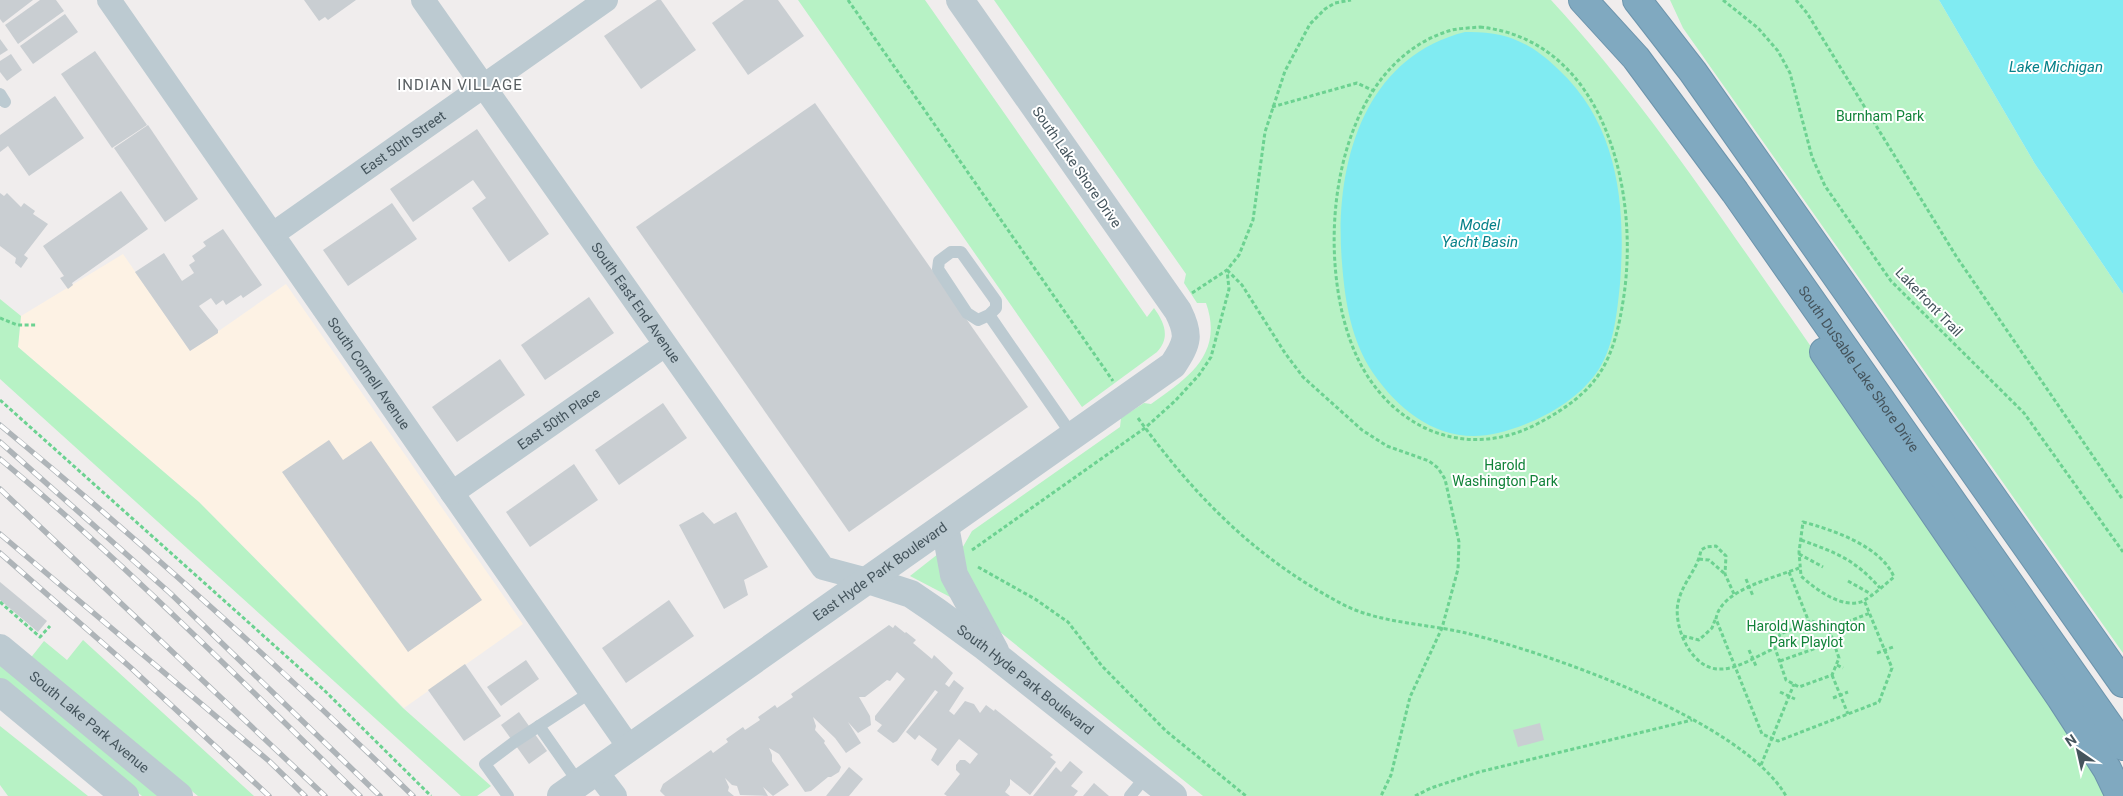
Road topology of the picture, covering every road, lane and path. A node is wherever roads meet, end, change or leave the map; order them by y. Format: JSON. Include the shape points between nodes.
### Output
{"nodes":[{"id":1,"x":109,"y":0,"type":"edge"},
{"id":2,"x":423,"y":0,"type":"edge"},
{"id":3,"x":606,"y":0,"type":"edge"},
{"id":4,"x":848,"y":0,"type":"edge"},
{"id":5,"x":960,"y":0,"type":"edge"},
{"id":6,"x":1351,"y":0,"type":"edge"},
{"id":7,"x":1583,"y":0,"type":"edge"},
{"id":8,"x":1637,"y":0,"type":"edge"},
{"id":9,"x":1723,"y":0,"type":"edge"},
{"id":10,"x":1796,"y":0,"type":"edge"},
{"id":11,"x":1334,"y":2,"type":"edge"},
{"id":12,"x":483,"y":86,"type":"junction"},
{"id":13,"x":1374,"y":91,"type":"junction"},
{"id":14,"x":1272,"y":107,"type":"junction"},
{"id":15,"x":1735,"y":192,"type":"junction"},
{"id":16,"x":273,"y":234,"type":"junction"},
{"id":17,"x":1227,"y":270,"type":"junction"},
{"id":18,"x":1191,"y":294,"type":"dead end"},
{"id":19,"x":989,"y":315,"type":"junction"},
{"id":20,"x":0,"y":318,"type":"edge"},
{"id":21,"x":37,"y":325,"type":"dead end"},
{"id":22,"x":1187,"y":336,"type":"joint"},
{"id":23,"x":665,"y":345,"type":"junction"},
{"id":24,"x":1114,"y":384,"type":"dead end"},
{"id":25,"x":0,"y":400,"type":"edge"},
{"id":26,"x":1146,"y":428,"type":"dead end"},
{"id":27,"x":1072,"y":435,"type":"junction"},
{"id":28,"x":452,"y":493,"type":"junction"},
{"id":29,"x":2123,"y":500,"type":"edge"},
{"id":30,"x":945,"y":526,"type":"junction"},
{"id":31,"x":1800,"y":540,"type":"junction"},
{"id":32,"x":2123,"y":552,"type":"edge"},
{"id":33,"x":1799,"y":554,"type":"junction"},
{"id":34,"x":1700,"y":558,"type":"junction"},
{"id":35,"x":976,"y":566,"type":"dead end"},
{"id":36,"x":1822,"y":567,"type":"dead end"},
{"id":37,"x":1799,"y":568,"type":"junction"},
{"id":38,"x":1789,"y":572,"type":"junction"},
{"id":39,"x":1725,"y":574,"type":"junction"},
{"id":40,"x":1746,"y":579,"type":"dead end"},
{"id":41,"x":868,"y":580,"type":"junction"},
{"id":42,"x":1848,"y":582,"type":"dead end"},
{"id":43,"x":1828,"y":587,"type":"dead end"},
{"id":44,"x":1749,"y":588,"type":"junction"},
{"id":45,"x":1880,"y":588,"type":"junction"},
{"id":46,"x":1825,"y":593,"type":"junction"},
{"id":47,"x":1734,"y":594,"type":"junction"},
{"id":48,"x":1871,"y":594,"type":"junction"},
{"id":49,"x":1753,"y":596,"type":"dead end"},
{"id":50,"x":1864,"y":600,"type":"junction"},
{"id":51,"x":0,"y":602,"type":"edge"},
{"id":52,"x":1870,"y":613,"type":"junction"},
{"id":53,"x":1716,"y":619,"type":"junction"},
{"id":54,"x":1809,"y":622,"type":"junction"},
{"id":55,"x":50,"y":626,"type":"dead end"},
{"id":56,"x":1442,"y":628,"type":"junction"},
{"id":57,"x":1829,"y":629,"type":"junction"},
{"id":58,"x":1683,"y":636,"type":"junction"},
{"id":59,"x":1769,"y":637,"type":"dead end"},
{"id":60,"x":1777,"y":641,"type":"junction"},
{"id":61,"x":1834,"y":642,"type":"junction"},
{"id":62,"x":1893,"y":647,"type":"dead end"},
{"id":63,"x":0,"y":648,"type":"edge"},
{"id":64,"x":1775,"y":648,"type":"junction"},
{"id":65,"x":1749,"y":650,"type":"dead end"},
{"id":66,"x":1885,"y":650,"type":"junction"},
{"id":67,"x":1877,"y":654,"type":"dead end"},
{"id":68,"x":1000,"y":658,"type":"junction"},
{"id":69,"x":1752,"y":658,"type":"junction"},
{"id":70,"x":1780,"y":661,"type":"junction"},
{"id":71,"x":1734,"y":666,"type":"junction"},
{"id":72,"x":1756,"y":666,"type":"dead end"},
{"id":73,"x":1837,"y":666,"type":"junction"},
{"id":74,"x":1844,"y":668,"type":"dead end"},
{"id":75,"x":1832,"y":675,"type":"junction"},
{"id":76,"x":2123,"y":683,"type":"edge"},
{"id":77,"x":1794,"y":684,"type":"junction"},
{"id":78,"x":0,"y":692,"type":"edge"},
{"id":79,"x":591,"y":692,"type":"junction"},
{"id":80,"x":1780,"y":692,"type":"dead end"},
{"id":81,"x":1848,"y":692,"type":"dead end"},
{"id":82,"x":1840,"y":695,"type":"junction"},
{"id":83,"x":1788,"y":696,"type":"junction"},
{"id":84,"x":1832,"y":698,"type":"dead end"},
{"id":85,"x":1796,"y":699,"type":"dead end"},
{"id":86,"x":1848,"y":714,"type":"junction"},
{"id":87,"x":1693,"y":719,"type":"junction"},
{"id":88,"x":539,"y":726,"type":"junction"},
{"id":89,"x":1771,"y":738,"type":"junction"},
{"id":90,"x":2123,"y":746,"type":"edge"},
{"id":91,"x":628,"y":747,"type":"junction"},
{"id":92,"x":1761,"y":765,"type":"junction"},
{"id":93,"x":1147,"y":775,"type":"junction"},
{"id":94,"x":579,"y":783,"type":"edge"},
{"id":95,"x":125,"y":796,"type":"edge"},
{"id":96,"x":179,"y":796,"type":"edge"},
{"id":97,"x":430,"y":796,"type":"edge"},
{"id":98,"x":508,"y":796,"type":"edge"},
{"id":99,"x":615,"y":796,"type":"edge"},
{"id":100,"x":1130,"y":796,"type":"edge"},
{"id":101,"x":1173,"y":796,"type":"edge"},
{"id":102,"x":1246,"y":796,"type":"edge"},
{"id":103,"x":1381,"y":796,"type":"edge"},
{"id":104,"x":1414,"y":796,"type":"edge"},
{"id":105,"x":1786,"y":796,"type":"edge"},
{"id":106,"x":2120,"y":796,"type":"edge"}],
"edges":[{"from":1,"to":16,"type":"street","name":"South Cornell Avenue"},
{"from":2,"to":12,"type":"street","name":"South East End Avenue"},
{"from":3,"to":12,"type":"street","name":"East 50th Street"},
{"from":4,"to":24,"type":"path"},
{"from":5,"to":22,"type":"street","name":"South Lake Shore Drive","via":[[1178,311],[1187,328]]},
{"from":6,"to":11,"type":"path"},
{"from":7,"to":15,"type":"highway","name":"South DuSable Lake Shore Drive","via":[[1636,58]]},
{"from":8,"to":76,"type":"highway","via":[[1693,72]]},
{"from":9,"to":32,"type":"path","name":"Lakefront Trail","via":[[1758,28],[1778,51],[1790,73],[1812,157],[1825,186],[1891,281],[2024,413]]},
{"from":10,"to":29,"type":"path","via":[[1956,256]]},
{"from":11,"to":14,"type":"path","via":[[1310,24],[1285,71]]},
{"from":12,"to":16,"type":"street","name":"East 50th Street"},
{"from":12,"to":23,"type":"street","name":"South East End Avenue"},
{"from":13,"to":13,"type":"path","via":[[1406,56],[1429,40],[1453,30],[1480,27],[1505,30],[1546,51],[1565,67],[1592,100],[1604,123],[1614,150],[1626,210],[1625,286],[1620,319],[1612,350],[1600,376],[1581,396],[1527,429],[1476,441],[1448,437],[1422,428],[1377,388],[1358,360],[1338,290],[1334,238],[1346,146]]},
{"from":13,"to":14,"type":"path","via":[[1356,83]]},
{"from":14,"to":17,"type":"path","via":[[1265,132],[1253,220],[1239,255]]},
{"from":15,"to":90,"type":"highway","name":"South DuSable Lake Shore Drive"},
{"from":15,"to":106,"type":"highway","via":[[1758,256],[2061,698],[2107,769]]},
{"from":16,"to":28,"type":"street","name":"South Cornell Avenue"},
{"from":17,"to":18,"type":"path"},
{"from":17,"to":56,"type":"path","via":[[1242,284],[1304,377],[1362,430],[1387,446],[1429,462],[1445,479],[1459,542],[1458,569]]},
{"from":19,"to":19,"type":"lane","via":[[996,308],[996,301],[961,252],[951,252],[939,261],[938,269],[967,313],[978,320]]},
{"from":19,"to":27,"type":"lane"},
{"from":20,"to":21,"type":"path","via":[[17,325]]},
{"from":22,"to":27,"type":"street","name":"East Hyde Park Boulevard","via":[[1173,364]]},
{"from":23,"to":28,"type":"street","name":"East 50th Place"},
{"from":23,"to":41,"type":"street","name":"South East End Avenue","via":[[823,568]]},
{"from":25,"to":97,"type":"path","via":[[324,690]]},
{"from":26,"to":56,"type":"path","via":[[1200,497],[1236,532],[1275,562],[1347,606],[1397,621]]},
{"from":27,"to":30,"type":"street","name":"East Hyde Park Boulevard"},
{"from":28,"to":79,"type":"street","name":"South Cornell Avenue"},
{"from":30,"to":41,"type":"street","name":"East Hyde Park Boulevard"},
{"from":30,"to":68,"type":"street","via":[[954,575]]},
{"from":31,"to":33,"type":"path"},
{"from":31,"to":45,"type":"path","via":[[1854,562]]},
{"from":31,"to":45,"type":"path","via":[[1803,522],[1858,542],[1892,572],[1894,577]]},
{"from":33,"to":36,"type":"path"},
{"from":33,"to":37,"type":"path"},
{"from":34,"to":39,"type":"path","via":[[1708,560]]},
{"from":34,"to":39,"type":"path","via":[[1701,550],[1716,546],[1726,556]]},
{"from":34,"to":58,"type":"path","via":[[1681,590],[1677,605]]},
{"from":35,"to":102,"type":"path","via":[[1068,622],[1102,666],[1166,731]]},
{"from":37,"to":38,"type":"path"},
{"from":37,"to":46,"type":"path","via":[[1801,576]]},
{"from":38,"to":44,"type":"path"},
{"from":38,"to":54,"type":"path"},
{"from":39,"to":47,"type":"path"},
{"from":40,"to":44,"type":"path"},
{"from":41,"to":68,"type":"street","name":"South Hyde Park Boulevard","via":[[910,594]]},
{"from":41,"to":91,"type":"street","name":"East Hyde Park Boulevard"},
{"from":42,"to":48,"type":"path"},
{"from":43,"to":46,"type":"path"},
{"from":44,"to":47,"type":"path"},
{"from":44,"to":49,"type":"path"},
{"from":45,"to":48,"type":"path"},
{"from":46,"to":50,"type":"path","via":[[1847,603]]},
{"from":47,"to":53,"type":"path","via":[[1717,610]]},
{"from":48,"to":50,"type":"path"},
{"from":50,"to":52,"type":"path"},
{"from":51,"to":55,"type":"path","via":[[40,637]]},
{"from":52,"to":57,"type":"path"},
{"from":52,"to":66,"type":"path"},
{"from":53,"to":58,"type":"path","via":[[1712,628],[1699,640]]},
{"from":53,"to":71,"type":"path"},
{"from":54,"to":57,"type":"path"},
{"from":54,"to":60,"type":"path","via":[[1780,634]]},
{"from":56,"to":87,"type":"path","via":[[1507,643],[1645,695]]},
{"from":56,"to":103,"type":"path","via":[[1410,697],[1391,775]]},
{"from":57,"to":61,"type":"path"},
{"from":58,"to":71,"type":"path","via":[[1696,659],[1721,670]]},
{"from":59,"to":60,"type":"path"},
{"from":60,"to":64,"type":"path"},
{"from":61,"to":70,"type":"path"},
{"from":61,"to":73,"type":"path","via":[[1839,658]]},
{"from":62,"to":66,"type":"path"},
{"from":63,"to":96,"type":"street","name":"South Lake Park Avenue"},
{"from":64,"to":69,"type":"path"},
{"from":64,"to":70,"type":"path"},
{"from":65,"to":69,"type":"path"},
{"from":66,"to":67,"type":"path"},
{"from":66,"to":86,"type":"path","via":[[1892,668],[1879,702]]},
{"from":68,"to":93,"type":"street","name":"South Hyde Park Boulevard"},
{"from":69,"to":71,"type":"path"},
{"from":69,"to":72,"type":"path"},
{"from":70,"to":77,"type":"path","via":[[1786,680]]},
{"from":71,"to":89,"type":"path","via":[[1762,734]]},
{"from":73,"to":74,"type":"path"},
{"from":73,"to":75,"type":"path"},
{"from":75,"to":77,"type":"path","via":[[1799,687]]},
{"from":75,"to":82,"type":"path"},
{"from":77,"to":83,"type":"path"},
{"from":78,"to":95,"type":"street"},
{"from":79,"to":88,"type":"lane"},
{"from":79,"to":91,"type":"street","name":"South Cornell Avenue"},
{"from":80,"to":83,"type":"path"},
{"from":81,"to":82,"type":"path"},
{"from":82,"to":84,"type":"path"},
{"from":82,"to":86,"type":"path"},
{"from":83,"to":85,"type":"path"},
{"from":83,"to":89,"type":"path"},
{"from":86,"to":89,"type":"path","via":[[1778,741]]},
{"from":87,"to":92,"type":"path"},
{"from":87,"to":104,"type":"path","via":[[1479,772]]},
{"from":88,"to":94,"type":"lane"},
{"from":88,"to":98,"type":"lane","via":[[485,764]]},
{"from":89,"to":92,"type":"path"},
{"from":91,"to":94,"type":"street","name":"East Hyde Park Boulevard"},
{"from":92,"to":105,"type":"path"},
{"from":93,"to":100,"type":"lane"},
{"from":93,"to":101,"type":"street","name":"South Hyde Park Boulevard"},
{"from":94,"to":99,"type":"street"}]}
